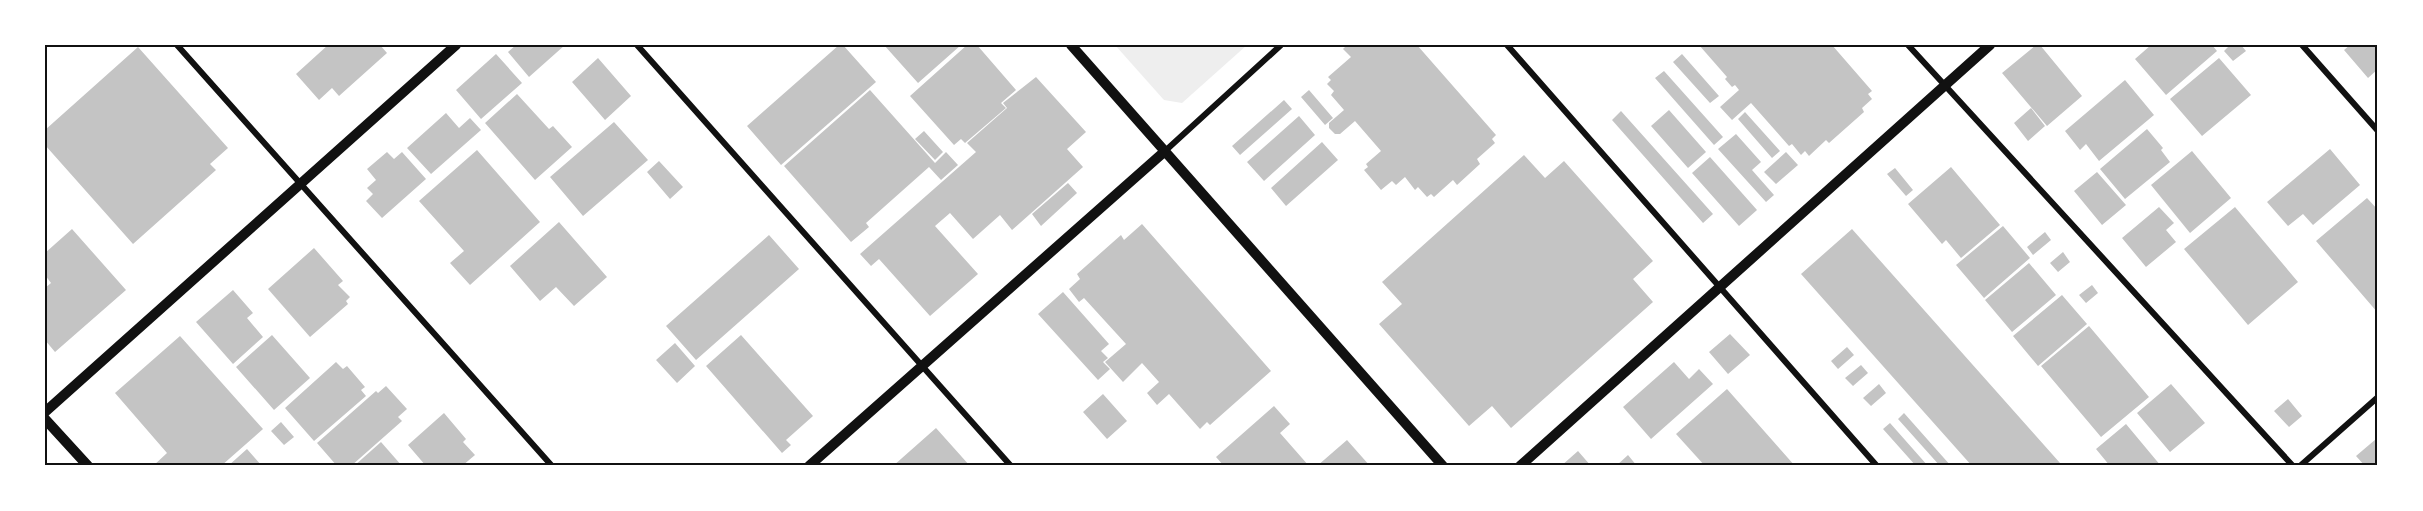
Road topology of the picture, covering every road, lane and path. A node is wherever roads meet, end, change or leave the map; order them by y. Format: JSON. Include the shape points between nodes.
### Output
{"nodes":[{"id":1,"x":177,"y":45,"type":"edge"},
{"id":2,"x":456,"y":45,"type":"edge"},
{"id":3,"x":637,"y":45,"type":"edge"},
{"id":4,"x":1071,"y":45,"type":"edge"},
{"id":5,"x":1281,"y":45,"type":"edge"},
{"id":6,"x":1507,"y":45,"type":"edge"},
{"id":7,"x":1908,"y":45,"type":"edge"},
{"id":8,"x":1990,"y":45,"type":"edge"},
{"id":9,"x":2302,"y":45,"type":"edge"},
{"id":10,"x":1945,"y":86,"type":"junction"},
{"id":11,"x":2378,"y":131,"type":"edge"},
{"id":12,"x":1164,"y":152,"type":"junction"},
{"id":13,"x":301,"y":184,"type":"junction"},
{"id":14,"x":1720,"y":287,"type":"junction"},
{"id":15,"x":922,"y":366,"type":"junction"},
{"id":16,"x":2378,"y":397,"type":"edge"},
{"id":17,"x":45,"y":412,"type":"edge"},
{"id":18,"x":45,"y":419,"type":"edge"},
{"id":19,"x":87,"y":466,"type":"edge"},
{"id":20,"x":552,"y":466,"type":"edge"},
{"id":21,"x":809,"y":466,"type":"edge"},
{"id":22,"x":1011,"y":466,"type":"edge"},
{"id":23,"x":1443,"y":466,"type":"edge"},
{"id":24,"x":1520,"y":466,"type":"edge"},
{"id":25,"x":1877,"y":466,"type":"edge"},
{"id":26,"x":2293,"y":466,"type":"edge"},
{"id":27,"x":2300,"y":466,"type":"edge"}],
"edges":[{"from":1,"to":13,"type":"street"},
{"from":2,"to":13,"type":"street"},
{"from":3,"to":15,"type":"street"},
{"from":4,"to":12,"type":"street"},
{"from":5,"to":12,"type":"street"},
{"from":6,"to":14,"type":"street"},
{"from":7,"to":10,"type":"street"},
{"from":8,"to":10,"type":"street"},
{"from":9,"to":11,"type":"street"},
{"from":10,"to":14,"type":"street"},
{"from":10,"to":26,"type":"street"},
{"from":12,"to":15,"type":"street"},
{"from":12,"to":23,"type":"street"},
{"from":13,"to":17,"type":"street"},
{"from":13,"to":20,"type":"street"},
{"from":14,"to":24,"type":"street"},
{"from":14,"to":25,"type":"street"},
{"from":15,"to":21,"type":"street"},
{"from":15,"to":22,"type":"street"},
{"from":16,"to":27,"type":"street"},
{"from":18,"to":19,"type":"street"}]}
